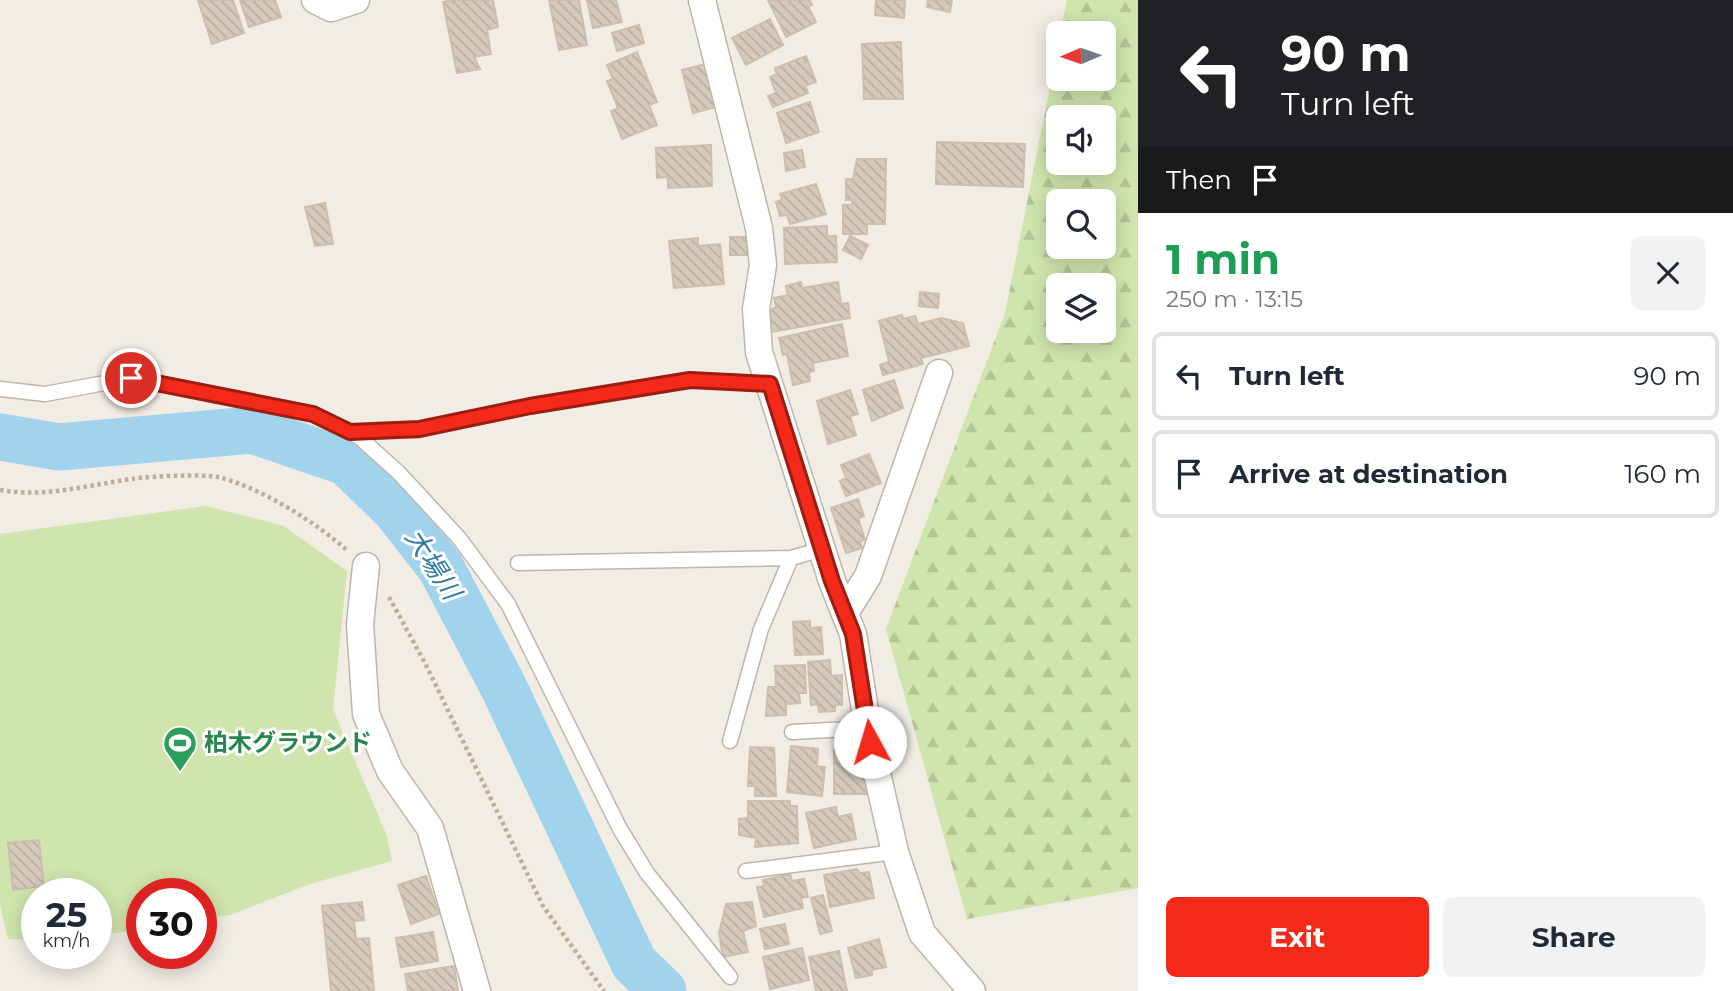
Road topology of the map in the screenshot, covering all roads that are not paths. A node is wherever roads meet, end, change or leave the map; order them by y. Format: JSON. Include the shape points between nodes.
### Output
{"nodes":[{"id":1,"x":315,"y":0,"type":"edge"},
{"id":2,"x":356,"y":0,"type":"edge"},
{"id":3,"x":702,"y":0,"type":"edge"},
{"id":4,"x":939,"y":373,"type":"dead end"},
{"id":5,"x":770,"y":384,"type":"junction"},
{"id":6,"x":0,"y":389,"type":"edge"},
{"id":7,"x":350,"y":432,"type":"junction"},
{"id":8,"x":822,"y":549,"type":"junction"},
{"id":9,"x":791,"y":558,"type":"junction"},
{"id":10,"x":518,"y":563,"type":"dead end"},
{"id":11,"x":366,"y":566,"type":"dead end"},
{"id":12,"x":845,"y":613,"type":"junction"},
{"id":13,"x":869,"y":728,"type":"junction"},
{"id":14,"x":792,"y":732,"type":"dead end"},
{"id":15,"x":730,"y":741,"type":"dead end"},
{"id":16,"x":895,"y":852,"type":"junction"},
{"id":17,"x":746,"y":871,"type":"dead end"},
{"id":18,"x":730,"y":977,"type":"dead end"},
{"id":19,"x":477,"y":991,"type":"edge"},
{"id":20,"x":972,"y":991,"type":"edge"}],
"edges":[{"from":1,"to":2,"type":"street","via":[[331,8]]},
{"from":3,"to":5,"type":"street","via":[[759,228],[763,265],[756,309],[759,352]]},
{"from":4,"to":12,"type":"street","via":[[869,576]]},
{"from":5,"to":7,"type":"lane","via":[[690,380],[419,429]]},
{"from":5,"to":8,"type":"street"},
{"from":6,"to":7,"type":"lane","via":[[45,394],[131,378],[313,414]]},
{"from":7,"to":18,"type":"lane","via":[[399,473],[459,538],[508,604],[633,851]]},
{"from":8,"to":9,"type":"lane"},
{"from":8,"to":12,"type":"street"},
{"from":9,"to":10,"type":"lane"},
{"from":9,"to":15,"type":"lane","via":[[761,629]]},
{"from":11,"to":19,"type":"street","via":[[360,624],[366,714],[390,771],[430,828]]},
{"from":12,"to":13,"type":"street","via":[[853,634]]},
{"from":13,"to":14,"type":"lane"},
{"from":13,"to":16,"type":"street"},
{"from":16,"to":17,"type":"lane"},
{"from":16,"to":20,"type":"street","via":[[922,933]]}]}
